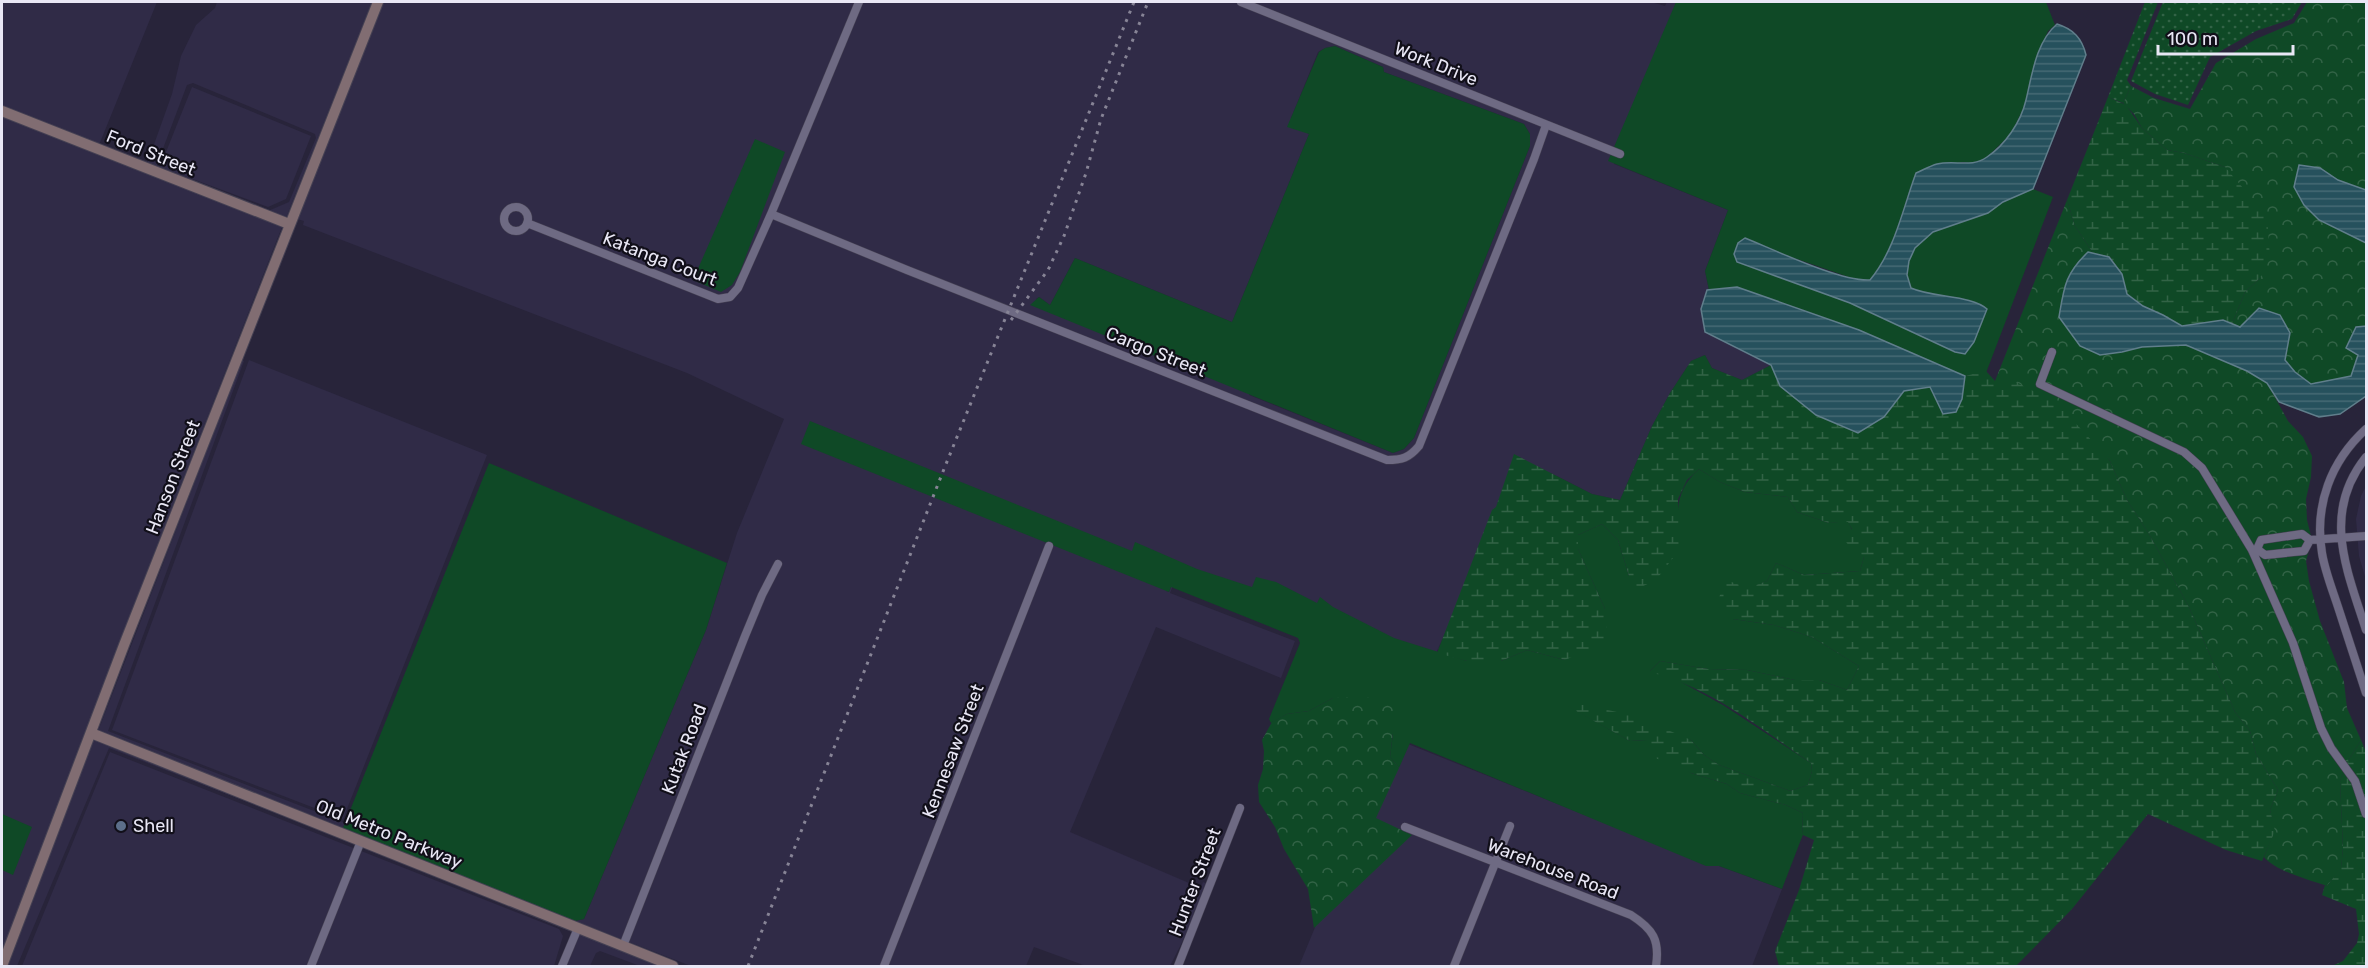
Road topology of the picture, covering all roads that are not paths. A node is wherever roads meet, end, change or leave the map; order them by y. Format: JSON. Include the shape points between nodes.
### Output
{"nodes":[{"id":1,"x":378,"y":2,"type":"edge"},
{"id":2,"x":859,"y":2,"type":"edge"},
{"id":3,"x":1241,"y":2,"type":"edge"},
{"id":4,"x":2,"y":111,"type":"edge"},
{"id":5,"x":1546,"y":124,"type":"junction"},
{"id":6,"x":1620,"y":154,"type":"dead end"},
{"id":7,"x":771,"y":213,"type":"junction"},
{"id":8,"x":527,"y":223,"type":"dead end"},
{"id":9,"x":289,"y":224,"type":"junction"},
{"id":10,"x":2052,"y":352,"type":"dead end"},
{"id":11,"x":2367,"y":429,"type":"edge"},
{"id":12,"x":2367,"y":456,"type":"edge"},
{"id":13,"x":2367,"y":536,"type":"edge"},
{"id":14,"x":2270,"y":538,"type":"junction"},
{"id":15,"x":2340,"y":538,"type":"junction"},
{"id":16,"x":2320,"y":539,"type":"junction"},
{"id":17,"x":2310,"y":540,"type":"junction"},
{"id":18,"x":1049,"y":546,"type":"dead end"},
{"id":19,"x":2254,"y":550,"type":"junction"},
{"id":20,"x":2273,"y":555,"type":"junction"},
{"id":21,"x":778,"y":564,"type":"dead end"},
{"id":22,"x":2367,"y":630,"type":"edge"},
{"id":23,"x":2367,"y":693,"type":"edge"},
{"id":24,"x":91,"y":733,"type":"junction"},
{"id":25,"x":1240,"y":808,"type":"dead end"},
{"id":26,"x":2366,"y":814,"type":"edge"},
{"id":27,"x":1510,"y":826,"type":"dead end"},
{"id":28,"x":1405,"y":827,"type":"dead end"},
{"id":29,"x":361,"y":841,"type":"junction"},
{"id":30,"x":1496,"y":862,"type":"junction"},
{"id":31,"x":578,"y":928,"type":"junction"},
{"id":32,"x":623,"y":946,"type":"junction"},
{"id":33,"x":2,"y":966,"type":"edge"},
{"id":34,"x":311,"y":966,"type":"edge"},
{"id":35,"x":562,"y":966,"type":"edge"},
{"id":36,"x":673,"y":966,"type":"edge"},
{"id":37,"x":884,"y":966,"type":"edge"},
{"id":38,"x":1178,"y":966,"type":"edge"},
{"id":39,"x":1454,"y":966,"type":"edge"},
{"id":40,"x":1656,"y":966,"type":"edge"}],
"edges":[{"from":1,"to":9,"type":"street","name":"Hanson Street"},
{"from":2,"to":7,"type":"street"},
{"from":3,"to":5,"type":"street","name":"Work Drive"},
{"from":4,"to":9,"type":"street","name":"Ford Street"},
{"from":5,"to":6,"type":"street","name":"Work Drive"},
{"from":5,"to":7,"type":"street","name":"Cargo Street","via":[[1419,446],[1402,460],[1371,455]]},
{"from":7,"to":8,"type":"street","name":"Katanga Court","via":[[738,288],[730,297],[718,299]]},
{"from":9,"to":24,"type":"street","name":"Hanson Street"},
{"from":10,"to":19,"type":"street","via":[[2040,384],[2184,452],[2202,468]]},
{"from":11,"to":16,"type":"street","via":[[2345,452],[2329,480]]},
{"from":12,"to":15,"type":"street","via":[[2346,492]]},
{"from":13,"to":15,"type":"street"},
{"from":14,"to":17,"type":"street","via":[[2302,534]]},
{"from":14,"to":19,"type":"street","via":[[2261,540]]},
{"from":14,"to":20,"type":"street"},
{"from":15,"to":16,"type":"street"},
{"from":15,"to":22,"type":"street"},
{"from":16,"to":17,"type":"street"},
{"from":16,"to":23,"type":"street","via":[[2324,565]]},
{"from":17,"to":20,"type":"street","via":[[2304,551]]},
{"from":18,"to":37,"type":"street","name":"Kennesaw Street"},
{"from":19,"to":20,"type":"street"},
{"from":19,"to":26,"type":"street","via":[[2294,643],[2321,728],[2355,780]]},
{"from":21,"to":32,"type":"street","name":"Kutak Road","via":[[745,636]]},
{"from":24,"to":29,"type":"street","name":"Old Metro Parkway"},
{"from":24,"to":33,"type":"street","name":"Hanson Street"},
{"from":25,"to":38,"type":"street","name":"Hunter Street"},
{"from":27,"to":30,"type":"street"},
{"from":28,"to":30,"type":"street","name":"Warehouse Road"},
{"from":29,"to":31,"type":"street","name":"Old Metro Parkway"},
{"from":29,"to":34,"type":"street"},
{"from":30,"to":39,"type":"street"},
{"from":30,"to":40,"type":"street","name":"Warehouse Road","via":[[1640,921],[1656,940]]},
{"from":31,"to":32,"type":"street","name":"Old Metro Parkway"},
{"from":31,"to":35,"type":"street"},
{"from":32,"to":36,"type":"street","name":"Old Metro Parkway"}]}
